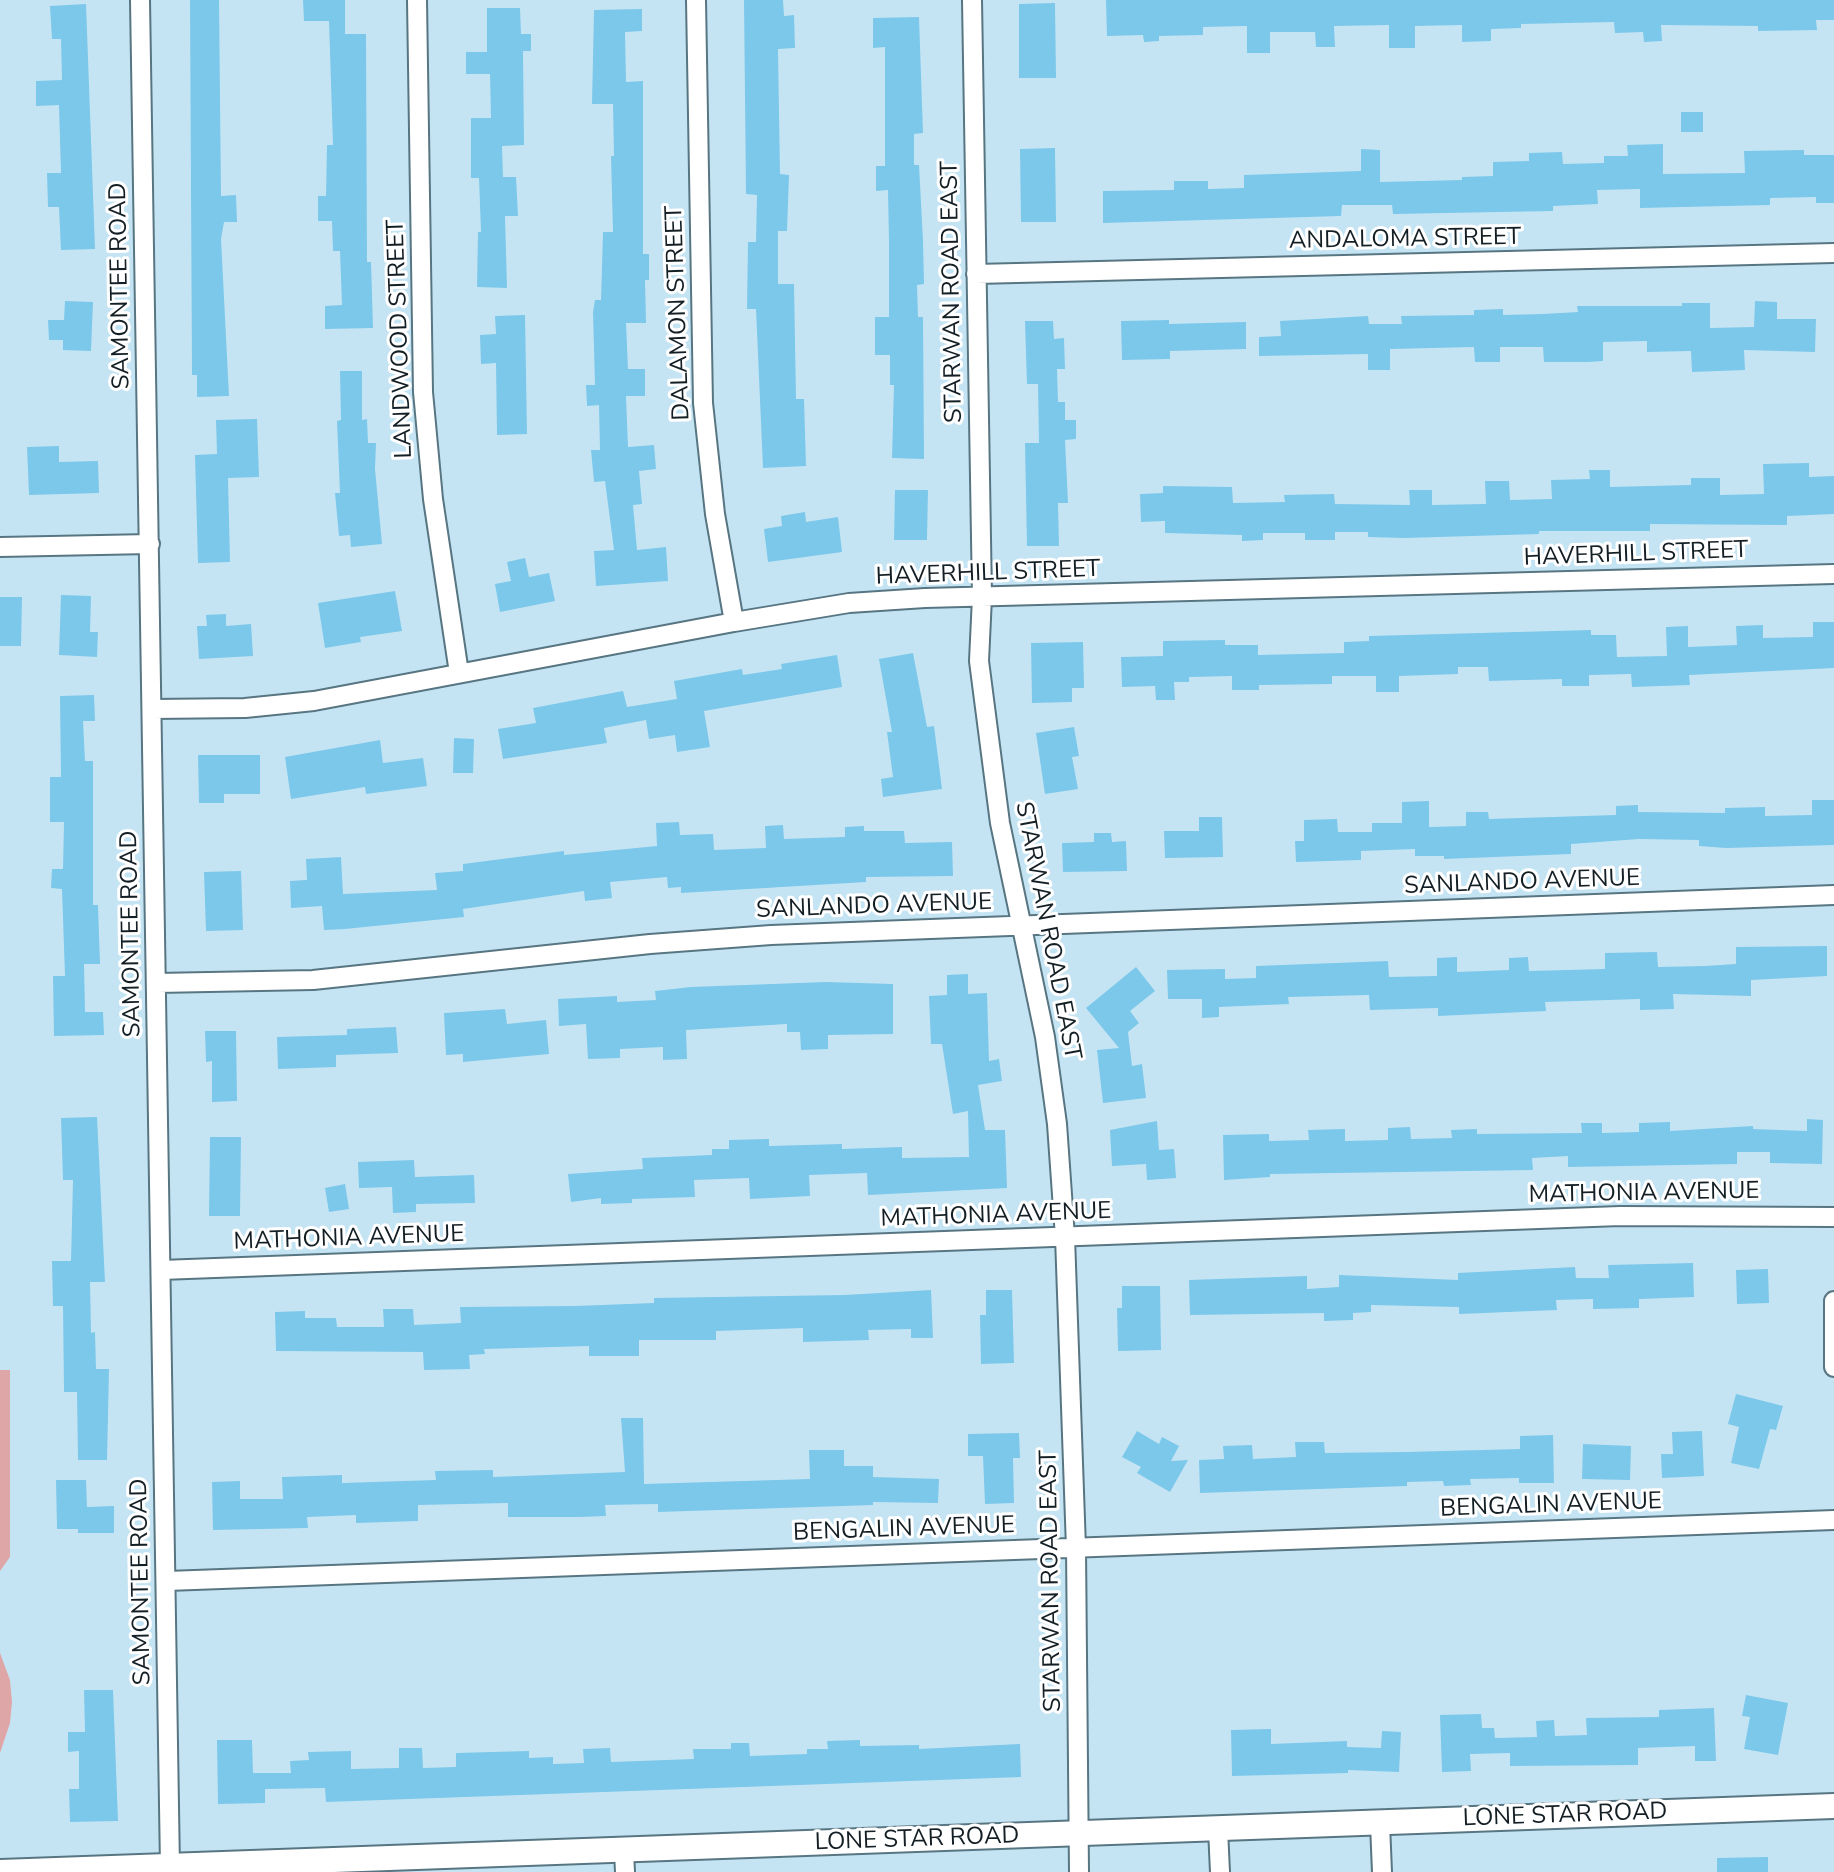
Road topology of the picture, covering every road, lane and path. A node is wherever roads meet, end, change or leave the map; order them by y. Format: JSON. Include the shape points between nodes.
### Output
{"nodes":[{"id":1,"x":140,"y":0,"type":"edge"},
{"id":2,"x":417,"y":0,"type":"edge"},
{"id":3,"x":696,"y":0,"type":"edge"},
{"id":4,"x":972,"y":0,"type":"edge"},
{"id":5,"x":1834,"y":253,"type":"edge"},
{"id":6,"x":976,"y":274,"type":"junction"},
{"id":7,"x":150,"y":544,"type":"junction"},
{"id":8,"x":0,"y":547,"type":"edge"},
{"id":9,"x":1834,"y":574,"type":"edge"},
{"id":10,"x":982,"y":597,"type":"junction"},
{"id":11,"x":734,"y":622,"type":"junction"},
{"id":12,"x":459,"y":673,"type":"junction"},
{"id":13,"x":152,"y":709,"type":"junction"},
{"id":14,"x":1834,"y":895,"type":"edge"},
{"id":15,"x":1022,"y":925,"type":"junction"},
{"id":16,"x":157,"y":983,"type":"junction"},
{"id":17,"x":1834,"y":1217,"type":"edge"},
{"id":18,"x":1065,"y":1237,"type":"junction"},
{"id":19,"x":161,"y":1270,"type":"junction"},
{"id":20,"x":1834,"y":1301,"type":"edge"},
{"id":21,"x":1834,"y":1367,"type":"edge"},
{"id":22,"x":1834,"y":1520,"type":"edge"},
{"id":23,"x":1076,"y":1548,"type":"junction"},
{"id":24,"x":167,"y":1581,"type":"junction"},
{"id":25,"x":1834,"y":1806,"type":"edge"},
{"id":26,"x":1380,"y":1824,"type":"junction"},
{"id":27,"x":1218,"y":1829,"type":"junction"},
{"id":28,"x":1078,"y":1834,"type":"junction"},
{"id":29,"x":624,"y":1862,"type":"edge"},
{"id":30,"x":170,"y":1867,"type":"junction"},
{"id":31,"x":0,"y":1872,"type":"edge"},
{"id":32,"x":27,"y":1872,"type":"edge"},
{"id":33,"x":1079,"y":1872,"type":"edge"},
{"id":34,"x":1220,"y":1872,"type":"edge"},
{"id":35,"x":1382,"y":1872,"type":"edge"}],
"edges":[{"from":1,"to":7,"type":"street","name":"SAMONTEE ROAD"},
{"from":2,"to":12,"type":"street","name":"LANDWOOD STREET","via":[[423,392]]},
{"from":3,"to":11,"type":"street","name":"DALAMON STREET","via":[[703,403]]},
{"from":4,"to":6,"type":"street","name":"STARWAN ROAD EAST"},
{"from":5,"to":6,"type":"street","name":"ANDALOMA STREET"},
{"from":6,"to":10,"type":"street","name":"STARWAN ROAD EAST"},
{"from":7,"to":8,"type":"street"},
{"from":7,"to":13,"type":"street","name":"SAMONTEE ROAD"},
{"from":9,"to":10,"type":"street","name":"HAVERHILL STREET"},
{"from":10,"to":11,"type":"street","name":"HAVERHILL STREET","via":[[849,603]]},
{"from":10,"to":15,"type":"street","name":"STARWAN ROAD EAST","via":[[979,661],[987,737]]},
{"from":11,"to":12,"type":"street","name":"HAVERHILL STREET"},
{"from":12,"to":13,"type":"street","name":"HAVERHILL STREET","via":[[314,701]]},
{"from":13,"to":16,"type":"street","name":"SAMONTEE ROAD"},
{"from":14,"to":15,"type":"street","name":"SANLANDO AVENUE"},
{"from":15,"to":16,"type":"street","name":"SANLANDO AVENUE","via":[[665,943],[313,980]]},
{"from":15,"to":18,"type":"street","name":"STARWAN ROAD EAST","via":[[1045,1037]]},
{"from":16,"to":19,"type":"street","name":"SAMONTEE ROAD"},
{"from":17,"to":18,"type":"street","name":"MATHONIA AVENUE","via":[[1620,1216]]},
{"from":18,"to":19,"type":"street","name":"MATHONIA AVENUE"},
{"from":18,"to":23,"type":"street","name":"STARWAN ROAD EAST"},
{"from":19,"to":24,"type":"street","name":"SAMONTEE ROAD"},
{"from":20,"to":21,"type":"street"},
{"from":22,"to":23,"type":"street","name":"BENGALIN AVENUE"},
{"from":23,"to":24,"type":"street","name":"BENGALIN AVENUE"},
{"from":23,"to":28,"type":"street","name":"STARWAN ROAD EAST"},
{"from":24,"to":30,"type":"street","name":"SAMONTEE ROAD"},
{"from":25,"to":26,"type":"street","name":"LONE STAR ROAD"},
{"from":26,"to":27,"type":"street","name":"LONE STAR ROAD"},
{"from":26,"to":35,"type":"street"},
{"from":27,"to":28,"type":"street","name":"LONE STAR ROAD"},
{"from":27,"to":34,"type":"street"},
{"from":28,"to":29,"type":"street","name":"LONE STAR ROAD"},
{"from":28,"to":33,"type":"street","name":"STARWAN ROAD EAST"},
{"from":29,"to":30,"type":"street","name":"LONE STAR ROAD"},
{"from":30,"to":32,"type":"street","name":"LONE STAR ROAD"},
{"from":31,"to":32,"type":"street","name":"LONE STAR ROAD"}]}
